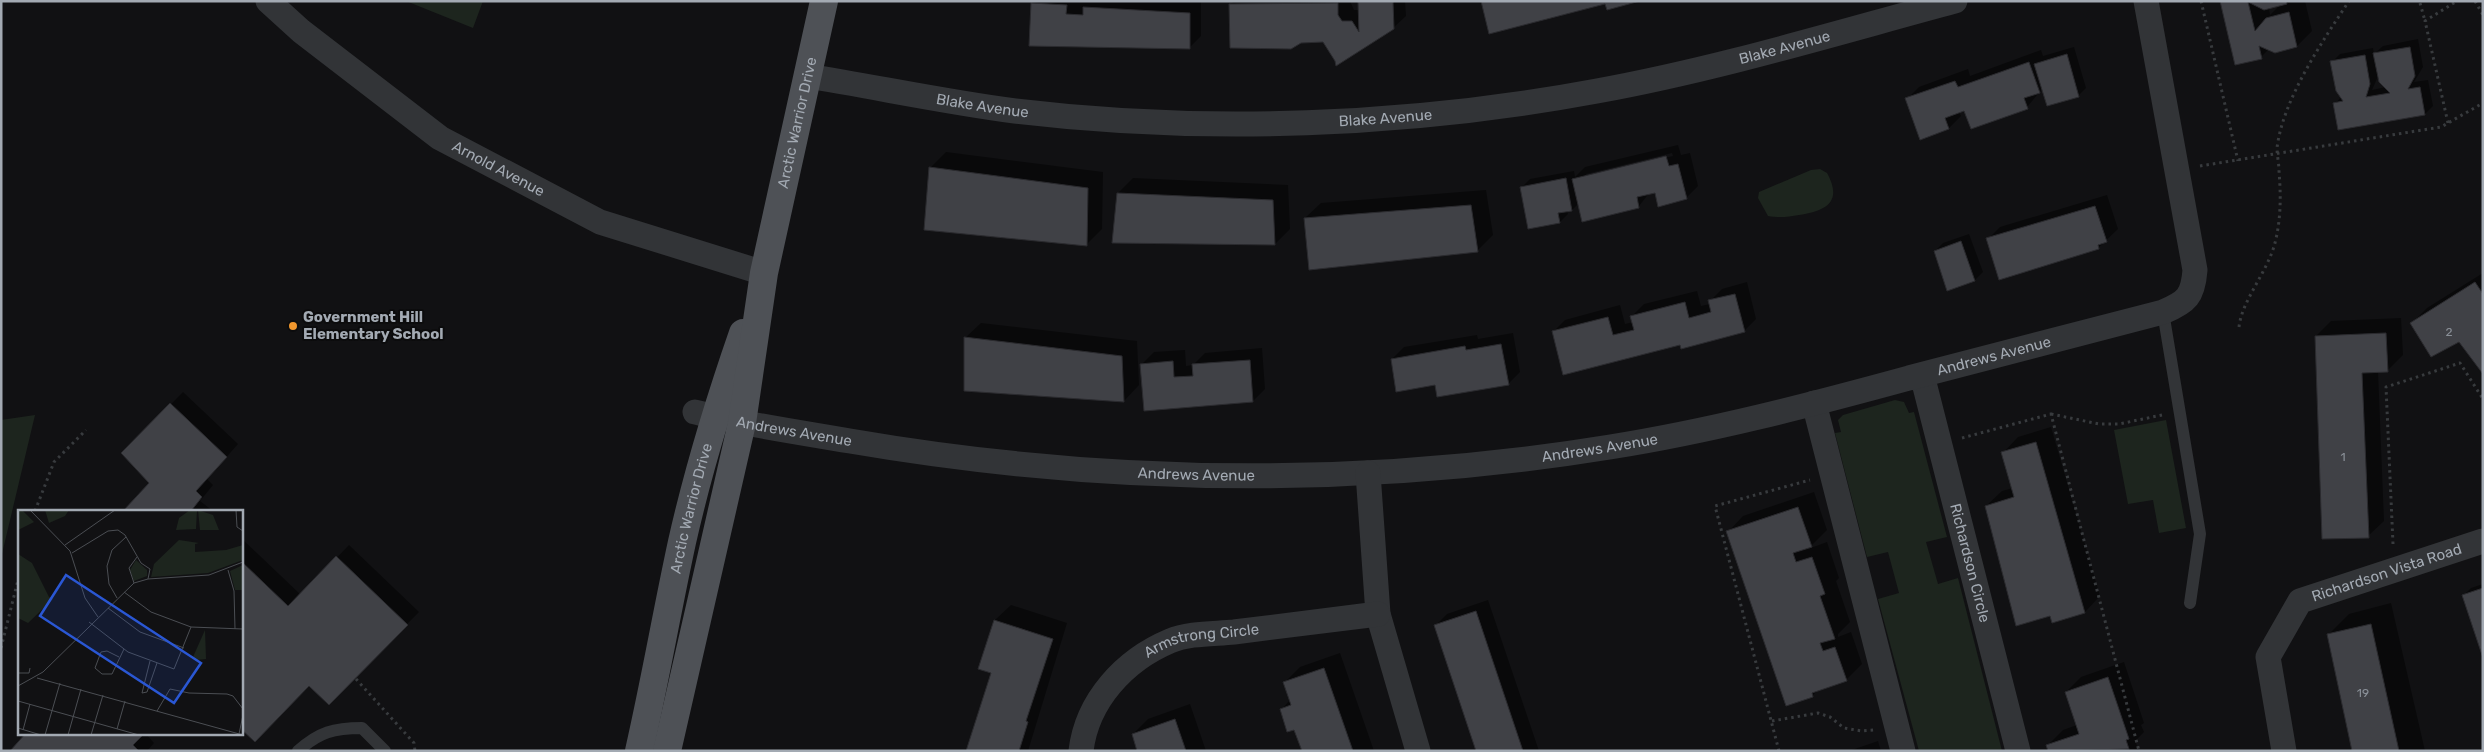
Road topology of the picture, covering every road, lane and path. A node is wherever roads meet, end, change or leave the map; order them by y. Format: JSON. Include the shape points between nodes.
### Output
{"nodes":[{"id":1,"x":268,"y":1,"type":"edge"},
{"id":2,"x":824,"y":1,"type":"edge"},
{"id":3,"x":1955,"y":1,"type":"edge"},
{"id":4,"x":2146,"y":1,"type":"edge"},
{"id":5,"x":2201,"y":1,"type":"edge"},
{"id":6,"x":2350,"y":1,"type":"edge"},
{"id":7,"x":2457,"y":1,"type":"edge"},
{"id":8,"x":2475,"y":1,"type":"edge"},
{"id":9,"x":2420,"y":3,"type":"dead end"},
{"id":10,"x":2483,"y":14,"type":"edge"},
{"id":11,"x":2424,"y":21,"type":"junction"},
{"id":12,"x":808,"y":76,"type":"junction"},
{"id":13,"x":2483,"y":103,"type":"edge"},
{"id":14,"x":2448,"y":123,"type":"junction"},
{"id":15,"x":2278,"y":155,"type":"junction"},
{"id":16,"x":2238,"y":161,"type":"junction"},
{"id":17,"x":2178,"y":170,"type":"junction"},
{"id":18,"x":764,"y":273,"type":"junction"},
{"id":19,"x":2163,"y":312,"type":"junction"},
{"id":20,"x":2239,"y":327,"type":"dead end"},
{"id":21,"x":1922,"y":375,"type":"junction"},
{"id":22,"x":2483,"y":399,"type":"edge"},
{"id":23,"x":1814,"y":403,"type":"junction"},
{"id":24,"x":2180,"y":411,"type":"junction"},
{"id":25,"x":704,"y":414,"type":"junction"},
{"id":26,"x":2051,"y":414,"type":"junction"},
{"id":27,"x":742,"y":423,"type":"junction"},
{"id":28,"x":86,"y":430,"type":"dead end"},
{"id":29,"x":1954,"y":440,"type":"dead end"},
{"id":30,"x":1368,"y":473,"type":"junction"},
{"id":31,"x":1814,"y":479,"type":"dead end"},
{"id":32,"x":35,"y":510,"type":"edge"},
{"id":33,"x":2483,"y":541,"type":"edge"},
{"id":34,"x":2393,"y":544,"type":"dead end"},
{"id":35,"x":18,"y":580,"type":"edge"},
{"id":36,"x":2190,"y":604,"type":"dead end"},
{"id":37,"x":1378,"y":614,"type":"junction"},
{"id":38,"x":1,"y":648,"type":"edge"},
{"id":39,"x":356,"y":679,"type":"dead end"},
{"id":40,"x":1772,"y":721,"type":"junction"},
{"id":41,"x":1897,"y":727,"type":"junction"},
{"id":42,"x":298,"y":751,"type":"edge"},
{"id":43,"x":385,"y":751,"type":"edge"},
{"id":44,"x":415,"y":751,"type":"edge"},
{"id":45,"x":639,"y":751,"type":"edge"},
{"id":46,"x":668,"y":751,"type":"edge"},
{"id":47,"x":1081,"y":751,"type":"edge"},
{"id":48,"x":1418,"y":751,"type":"edge"},
{"id":49,"x":1780,"y":751,"type":"edge"},
{"id":50,"x":1903,"y":751,"type":"edge"},
{"id":51,"x":2018,"y":751,"type":"edge"},
{"id":52,"x":2139,"y":751,"type":"edge"},
{"id":53,"x":2284,"y":751,"type":"edge"}],
"edges":[{"from":1,"to":18,"type":"street","name":"Arnold Avenue","via":[[301,31],[440,138],[600,222]]},
{"from":2,"to":12,"type":"main road","name":"Arctic Warrior Drive"},
{"from":3,"to":12,"type":"street","name":"Blake Avenue","via":[[1689,72],[1597,91],[1512,105],[1346,120],[1147,121],[1015,111]]},
{"from":4,"to":17,"type":"street","name":"Andrews Avenue"},
{"from":5,"to":16,"type":"path"},
{"from":6,"to":15,"type":"path","via":[[2312,59],[2293,98]]},
{"from":7,"to":11,"type":"path"},
{"from":8,"to":10,"type":"path"},
{"from":9,"to":11,"type":"path"},
{"from":11,"to":14,"type":"path"},
{"from":12,"to":18,"type":"main road","name":"Arctic Warrior Drive"},
{"from":13,"to":14,"type":"path"},
{"from":14,"to":15,"type":"path"},
{"from":15,"to":16,"type":"path"},
{"from":15,"to":20,"type":"path","via":[[2281,200],[2278,229],[2266,268],[2240,314]]},
{"from":16,"to":17,"type":"path"},
{"from":17,"to":19,"type":"street","name":"Andrews Avenue","via":[[2195,270],[2194,289],[2182,304]]},
{"from":18,"to":25,"type":"main road","name":"Arctic Warrior Drive"},
{"from":18,"to":27,"type":"main road","name":"Arctic Warrior Drive"},
{"from":19,"to":21,"type":"street","name":"Andrews Avenue"},
{"from":19,"to":24,"type":"lane"},
{"from":21,"to":23,"type":"street","name":"Andrews Avenue"},
{"from":21,"to":51,"type":"street","name":"Richardson Circle"},
{"from":22,"to":34,"type":"path","via":[[2460,363],[2386,388]]},
{"from":23,"to":30,"type":"street","name":"Andrews Avenue","via":[[1609,447],[1450,468]]},
{"from":23,"to":41,"type":"street"},
{"from":24,"to":26,"type":"path","via":[[2119,424],[2099,424]]},
{"from":24,"to":36,"type":"lane","via":[[2200,534]]},
{"from":25,"to":27,"type":"street","name":"Andrews Avenue"},
{"from":25,"to":45,"type":"main road","name":"Arctic Warrior Drive","via":[[657,674]]},
{"from":26,"to":29,"type":"path"},
{"from":26,"to":52,"type":"path"},
{"from":27,"to":30,"type":"street","name":"Andrews Avenue","via":[[919,453],[1084,471],[1192,475]]},
{"from":27,"to":46,"type":"main road","name":"Arctic Warrior Drive"},
{"from":28,"to":32,"type":"path","via":[[54,462]]},
{"from":30,"to":37,"type":"street"},
{"from":31,"to":40,"type":"path","via":[[1715,506]]},
{"from":33,"to":53,"type":"street","name":"Richardson Vista Road","via":[[2300,601],[2268,657]]},
{"from":35,"to":38,"type":"path"},
{"from":37,"to":47,"type":"street","name":"Armstrong Circle","via":[[1172,640],[1140,656],[1114,679],[1095,706]]},
{"from":37,"to":48,"type":"street"},
{"from":39,"to":44,"type":"path","via":[[414,743]]},
{"from":40,"to":41,"type":"path","via":[[1818,713],[1853,730]]},
{"from":40,"to":49,"type":"path"},
{"from":41,"to":50,"type":"street"},
{"from":42,"to":43,"type":"lane","via":[[309,741],[337,728],[362,728]]}]}
